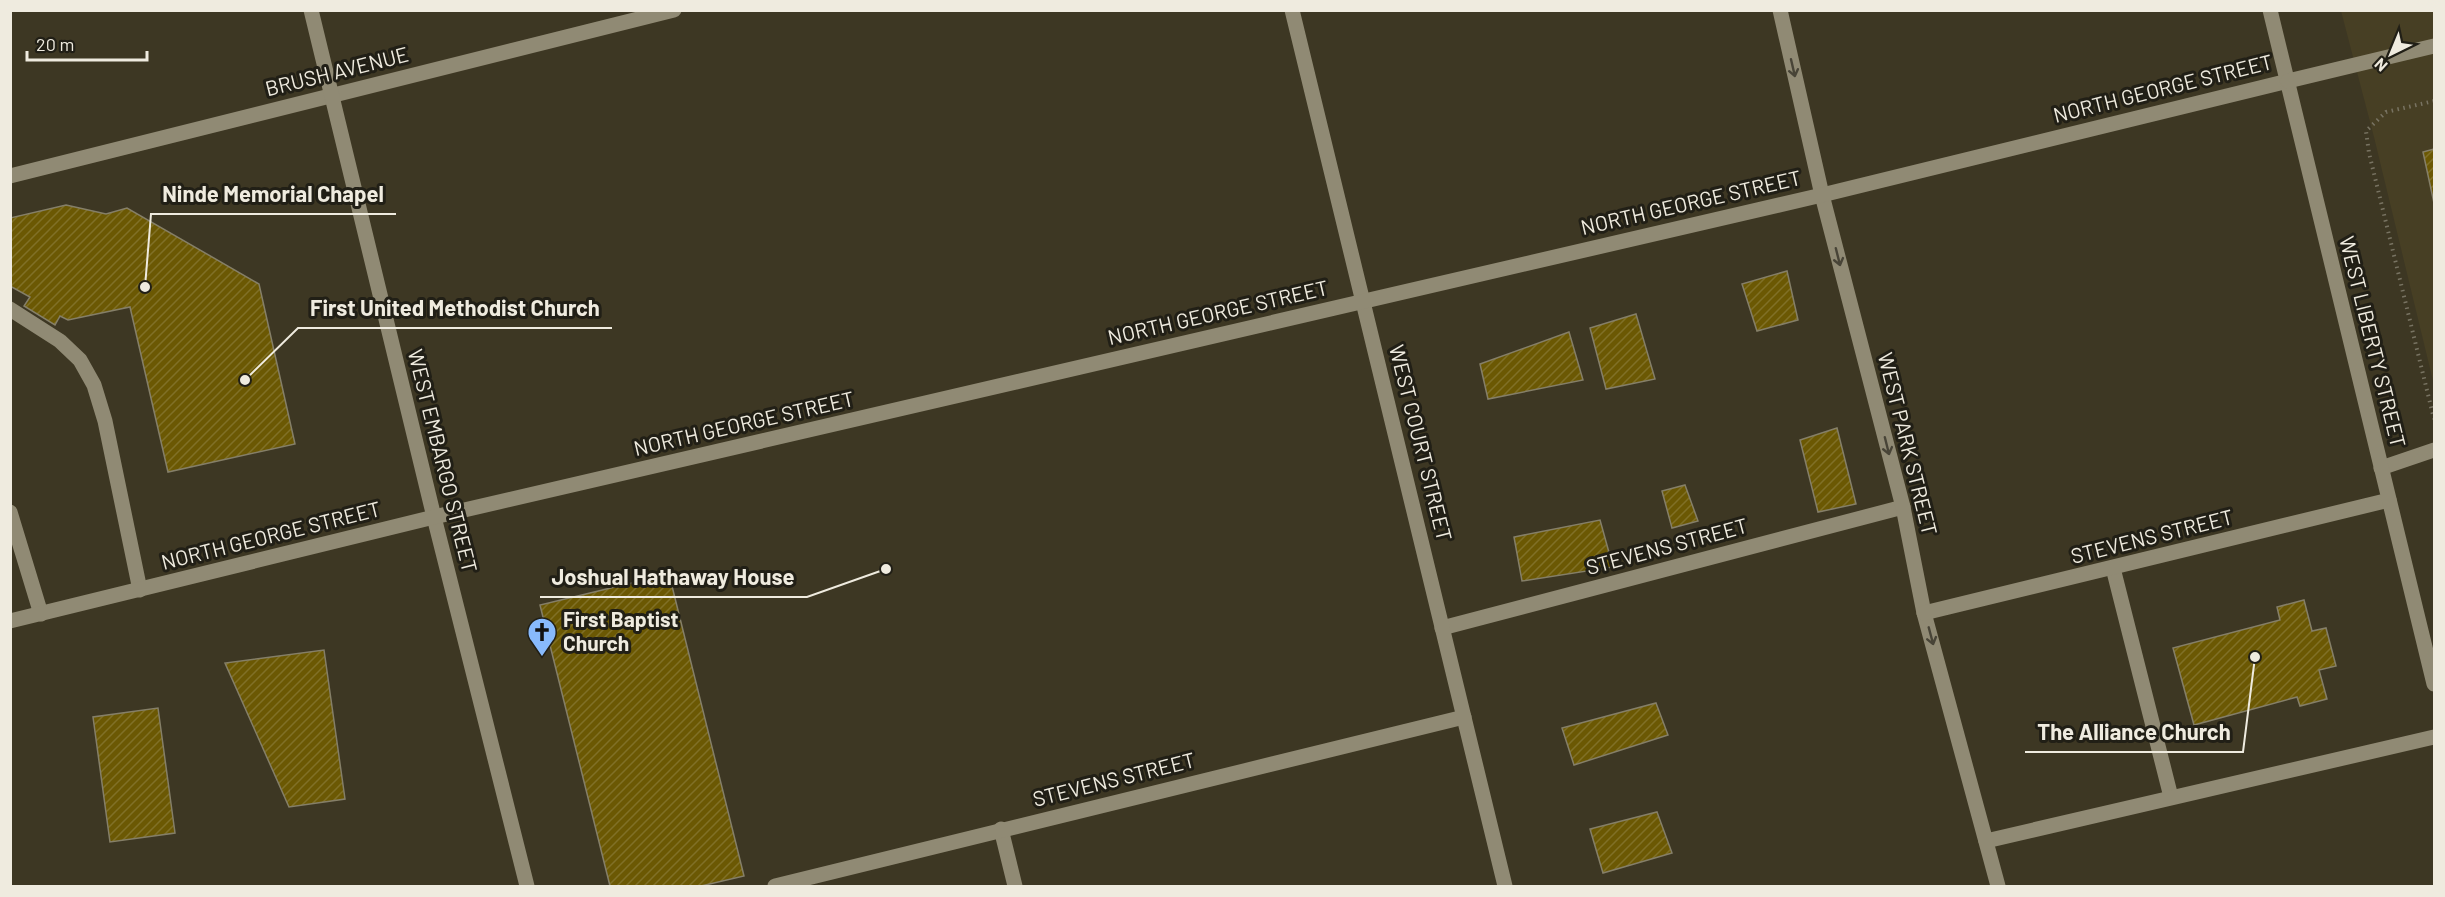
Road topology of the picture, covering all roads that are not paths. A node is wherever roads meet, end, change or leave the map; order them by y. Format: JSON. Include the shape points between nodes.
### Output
{"nodes":[{"id":1,"x":311,"y":10,"type":"edge"},
{"id":2,"x":674,"y":10,"type":"edge"},
{"id":3,"x":1292,"y":10,"type":"edge"},
{"id":4,"x":1780,"y":10,"type":"edge"},
{"id":5,"x":2270,"y":10,"type":"edge"},
{"id":6,"x":2434,"y":46,"type":"edge"},
{"id":7,"x":2288,"y":81,"type":"junction"},
{"id":8,"x":331,"y":94,"type":"junction"},
{"id":9,"x":10,"y":176,"type":"edge"},
{"id":10,"x":1822,"y":195,"type":"junction"},
{"id":11,"x":1364,"y":301,"type":"junction"},
{"id":12,"x":10,"y":309,"type":"edge"},
{"id":13,"x":2434,"y":450,"type":"edge"},
{"id":14,"x":2381,"y":468,"type":"junction"},
{"id":15,"x":2389,"y":500,"type":"junction"},
{"id":16,"x":1903,"y":507,"type":"junction"},
{"id":17,"x":10,"y":513,"type":"edge"},
{"id":18,"x":434,"y":518,"type":"junction"},
{"id":19,"x":2113,"y":568,"type":"junction"},
{"id":20,"x":140,"y":590,"type":"junction"},
{"id":21,"x":41,"y":614,"type":"junction"},
{"id":22,"x":1924,"y":614,"type":"junction"},
{"id":23,"x":10,"y":621,"type":"edge"},
{"id":24,"x":1442,"y":628,"type":"junction"},
{"id":25,"x":2434,"y":684,"type":"edge"},
{"id":26,"x":1464,"y":717,"type":"junction"},
{"id":27,"x":2434,"y":737,"type":"edge"},
{"id":28,"x":2171,"y":797,"type":"junction"},
{"id":29,"x":1001,"y":829,"type":"junction"},
{"id":30,"x":1986,"y":841,"type":"junction"},
{"id":31,"x":528,"y":886,"type":"edge"},
{"id":32,"x":775,"y":886,"type":"edge"},
{"id":33,"x":1015,"y":886,"type":"edge"},
{"id":34,"x":1505,"y":886,"type":"edge"},
{"id":35,"x":1998,"y":886,"type":"edge"}],
"edges":[{"from":1,"to":8,"type":"street","name":"WEST EMBARGO STREET"},
{"from":2,"to":8,"type":"street","name":"BRUSH AVENUE"},
{"from":3,"to":11,"type":"street","name":"WEST COURT STREET"},
{"from":4,"to":10,"type":"street","name":"WEST PARK STREET","one_way":true},
{"from":5,"to":7,"type":"street","name":"WEST LIBERTY STREET"},
{"from":6,"to":7,"type":"street","name":"NORTH GEORGE STREET"},
{"from":7,"to":10,"type":"street","name":"NORTH GEORGE STREET"},
{"from":7,"to":14,"type":"street","name":"WEST LIBERTY STREET"},
{"from":8,"to":9,"type":"street","name":"BRUSH AVENUE"},
{"from":8,"to":18,"type":"street","name":"WEST EMBARGO STREET"},
{"from":10,"to":11,"type":"street","name":"NORTH GEORGE STREET"},
{"from":10,"to":16,"type":"street","name":"WEST PARK STREET","one_way":true},
{"from":11,"to":18,"type":"street","name":"NORTH GEORGE STREET"},
{"from":11,"to":24,"type":"street","name":"WEST COURT STREET"},
{"from":12,"to":20,"type":"street","via":[[67,347],[80,360],[94,385]]},
{"from":13,"to":14,"type":"street"},
{"from":14,"to":15,"type":"street","name":"WEST LIBERTY STREET"},
{"from":15,"to":19,"type":"street","name":"STEVENS STREET"},
{"from":15,"to":25,"type":"street","name":"WEST LIBERTY STREET"},
{"from":16,"to":22,"type":"street","name":"WEST PARK STREET"},
{"from":16,"to":24,"type":"street","name":"STEVENS STREET"},
{"from":17,"to":21,"type":"street"},
{"from":18,"to":20,"type":"street","name":"NORTH GEORGE STREET"},
{"from":18,"to":31,"type":"street","name":"WEST EMBARGO STREET"},
{"from":19,"to":22,"type":"street","name":"STEVENS STREET"},
{"from":19,"to":28,"type":"street"},
{"from":20,"to":21,"type":"street","name":"NORTH GEORGE STREET"},
{"from":21,"to":23,"type":"street","name":"NORTH GEORGE STREET"},
{"from":22,"to":30,"type":"street","name":"WEST PARK STREET","one_way":true},
{"from":24,"to":26,"type":"street","name":"WEST COURT STREET"},
{"from":26,"to":29,"type":"street","name":"STEVENS STREET"},
{"from":26,"to":34,"type":"street","name":"WEST COURT STREET"},
{"from":27,"to":28,"type":"street"},
{"from":28,"to":30,"type":"street"},
{"from":29,"to":32,"type":"street","name":"STEVENS STREET"},
{"from":29,"to":33,"type":"street"},
{"from":30,"to":35,"type":"street","name":"WEST PARK STREET"}]}
